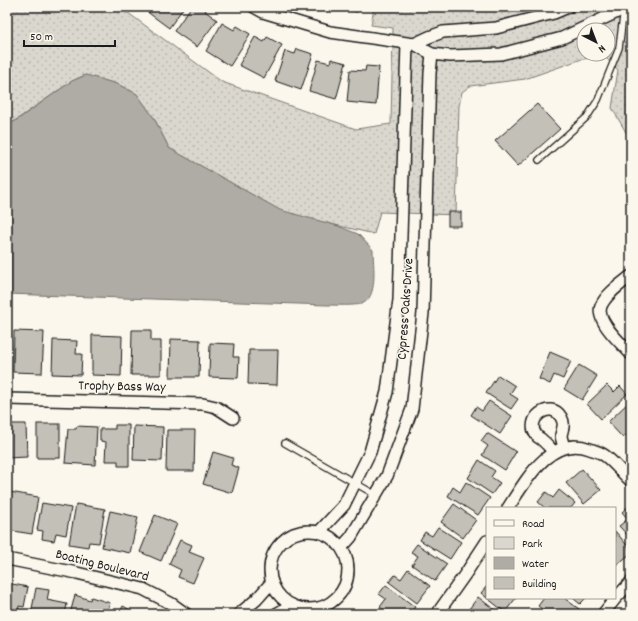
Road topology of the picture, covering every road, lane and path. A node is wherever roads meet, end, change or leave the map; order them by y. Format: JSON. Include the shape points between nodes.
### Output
{"nodes":[{"id":1,"x":254,"y":7,"type":"edge"},
{"id":2,"x":568,"y":7,"type":"edge"},
{"id":3,"x":625,"y":8,"type":"edge"},
{"id":4,"x":410,"y":44,"type":"junction"},
{"id":5,"x":432,"y":54,"type":"junction"},
{"id":6,"x":539,"y":160,"type":"dead end"},
{"id":7,"x":631,"y":276,"type":"edge"},
{"id":8,"x":631,"y":354,"type":"edge"},
{"id":9,"x":7,"y":399,"type":"edge"},
{"id":10,"x":233,"y":418,"type":"dead end"},
{"id":11,"x":285,"y":443,"type":"dead end"},
{"id":12,"x":564,"y":447,"type":"junction"},
{"id":13,"x":553,"y":451,"type":"junction"},
{"id":14,"x":631,"y":481,"type":"edge"},
{"id":15,"x":354,"y":483,"type":"junction"},
{"id":16,"x":376,"y":495,"type":"junction"},
{"id":17,"x":509,"y":507,"type":"edge"},
{"id":18,"x":319,"y":532,"type":"junction"},
{"id":19,"x":486,"y":543,"type":"edge"},
{"id":20,"x":342,"y":547,"type":"junction"},
{"id":21,"x":7,"y":559,"type":"edge"},
{"id":22,"x":272,"y":582,"type":"junction"},
{"id":23,"x":631,"y":582,"type":"edge"},
{"id":24,"x":616,"y":598,"type":"edge"},
{"id":25,"x":615,"y":599,"type":"edge"},
{"id":26,"x":292,"y":605,"type":"junction"},
{"id":27,"x":186,"y":614,"type":"edge"},
{"id":28,"x":239,"y":614,"type":"edge"},
{"id":29,"x":276,"y":614,"type":"edge"},
{"id":30,"x":437,"y":614,"type":"edge"},
{"id":31,"x":603,"y":614,"type":"edge"}],
"edges":[{"from":1,"to":4,"type":"street","via":[[330,32]]},
{"from":2,"to":4,"type":"street","via":[[496,28],[442,32]]},
{"from":3,"to":5,"type":"street","via":[[562,38],[501,54]]},
{"from":3,"to":6,"type":"lane","via":[[619,48],[598,100],[587,117]]},
{"from":4,"to":5,"type":"street"},
{"from":4,"to":15,"type":"street","name":"Cypress Oaks Drive","via":[[399,300],[387,392],[370,452]]},
{"from":5,"to":16,"type":"street","name":"Cypress Oaks Drive","via":[[423,313],[412,409],[387,476]]},
{"from":7,"to":8,"type":"street","via":[[610,294],[601,306],[600,314],[604,324]]},
{"from":9,"to":10,"type":"street","name":"Trophy Bass Way","via":[[203,404],[216,407]]},
{"from":11,"to":15,"type":"lane"},
{"from":12,"to":13,"type":"street"},
{"from":12,"to":13,"type":"street","via":[[561,435],[564,424],[560,415],[546,410],[537,416],[533,427],[537,436]]},
{"from":12,"to":14,"type":"street","via":[[577,445],[604,454]]},
{"from":13,"to":17,"type":"street","via":[[524,482]]},
{"from":15,"to":16,"type":"lane"},
{"from":15,"to":18,"type":"street","name":"Cypress Oaks Drive","via":[[344,505]]},
{"from":16,"to":20,"type":"street","name":"Cypress Oaks Drive","via":[[351,537]]},
{"from":18,"to":20,"type":"street","via":[[332,537]]},
{"from":18,"to":22,"type":"street","via":[[307,530],[285,539],[272,558]]},
{"from":19,"to":30,"type":"street"},
{"from":20,"to":26,"type":"street","via":[[349,572],[346,584],[339,595],[329,604],[317,608],[304,609]]},
{"from":21,"to":27,"type":"street","name":"Boating Boulevard","via":[[143,589]]},
{"from":22,"to":26,"type":"street","via":[[276,591]]},
{"from":22,"to":28,"type":"street"},
{"from":23,"to":24,"type":"street"},
{"from":25,"to":31,"type":"street"},
{"from":26,"to":29,"type":"street"}]}
